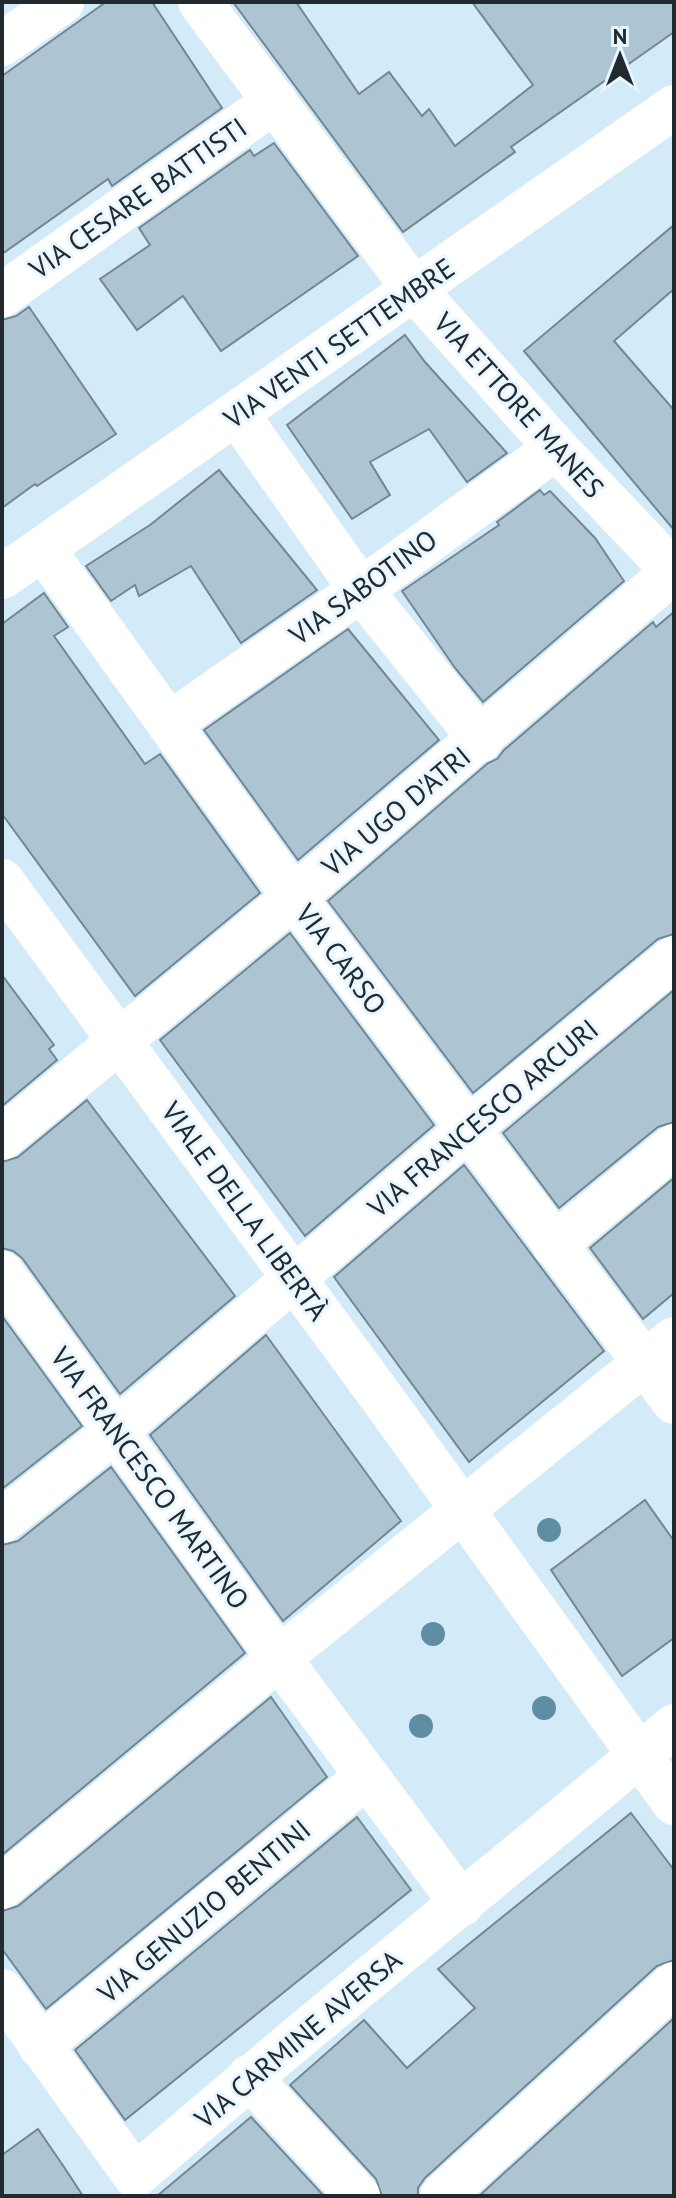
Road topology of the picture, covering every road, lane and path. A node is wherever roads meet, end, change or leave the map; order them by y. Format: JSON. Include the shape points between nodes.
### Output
{"nodes":[{"id":1,"x":62,"y":2,"type":"edge"},
{"id":2,"x":200,"y":2,"type":"edge"},
{"id":3,"x":2,"y":44,"type":"edge"},
{"id":4,"x":275,"y":101,"type":"junction"},
{"id":5,"x":674,"y":107,"type":"edge"},
{"id":6,"x":414,"y":289,"type":"junction"},
{"id":7,"x":2,"y":295,"type":"edge"},
{"id":8,"x":237,"y":414,"type":"junction"},
{"id":9,"x":556,"y":448,"type":"junction"},
{"id":10,"x":43,"y":549,"type":"junction"},
{"id":11,"x":674,"y":571,"type":"edge"},
{"id":12,"x":2,"y":577,"type":"edge"},
{"id":13,"x":361,"y":590,"type":"junction"},
{"id":14,"x":169,"y":724,"type":"junction"},
{"id":15,"x":481,"y":740,"type":"junction"},
{"id":16,"x":2,"y":881,"type":"edge"},
{"id":17,"x":294,"y":897,"type":"junction"},
{"id":18,"x":674,"y":958,"type":"edge"},
{"id":19,"x":121,"y":1042,"type":"junction"},
{"id":20,"x":468,"y":1129,"type":"junction"},
{"id":21,"x":2,"y":1138,"type":"edge"},
{"id":22,"x":674,"y":1146,"type":"edge"},
{"id":23,"x":554,"y":1245,"type":"junction"},
{"id":24,"x":2,"y":1273,"type":"edge"},
{"id":25,"x":294,"y":1279,"type":"junction"},
{"id":26,"x":659,"y":1352,"type":"edge"},
{"id":27,"x":674,"y":1402,"type":"edge"},
{"id":28,"x":116,"y":1431,"type":"junction"},
{"id":29,"x":2,"y":1521,"type":"edge"},
{"id":30,"x":474,"y":1527,"type":"junction"},
{"id":31,"x":289,"y":1670,"type":"junction"},
{"id":32,"x":674,"y":1726,"type":"edge"},
{"id":33,"x":631,"y":1743,"type":"junction"},
{"id":34,"x":367,"y":1776,"type":"junction"},
{"id":35,"x":674,"y":1803,"type":"edge"},
{"id":36,"x":2,"y":1887,"type":"edge"},
{"id":37,"x":462,"y":1904,"type":"junction"},
{"id":38,"x":674,"y":1984,"type":"edge"},
{"id":39,"x":2,"y":1991,"type":"edge"},
{"id":40,"x":40,"y":2046,"type":"junction"},
{"id":41,"x":249,"y":2077,"type":"junction"},
{"id":42,"x":358,"y":2196,"type":"edge"},
{"id":43,"x":442,"y":2196,"type":"edge"}],
"edges":[{"from":1,"to":3,"type":"street"},
{"from":2,"to":4,"type":"street","name":"VIA ETTORE MANES"},
{"from":4,"to":6,"type":"street","name":"VIA ETTORE MANES"},
{"from":4,"to":7,"type":"street","name":"VIA CESARE BATTISTI"},
{"from":5,"to":6,"type":"street","name":"VIA VENTI SETTEMBRE"},
{"from":6,"to":8,"type":"street","name":"VIA VENTI SETTEMBRE"},
{"from":6,"to":9,"type":"street","name":"VIA ETTORE MANES"},
{"from":8,"to":10,"type":"street","name":"VIA VENTI SETTEMBRE"},
{"from":8,"to":13,"type":"street"},
{"from":9,"to":11,"type":"street","name":"VIA ETTORE MANES"},
{"from":9,"to":13,"type":"street","name":"VIA SABOTINO"},
{"from":10,"to":12,"type":"street","name":"VIA VENTI SETTEMBRE"},
{"from":10,"to":14,"type":"street","name":"VIA CARSO"},
{"from":11,"to":15,"type":"street","name":"VIA UGO D'ATRI"},
{"from":13,"to":14,"type":"street","name":"VIA SABOTINO"},
{"from":13,"to":15,"type":"street"},
{"from":14,"to":17,"type":"street","name":"VIA CARSO"},
{"from":15,"to":17,"type":"street","name":"VIA UGO D'ATRI"},
{"from":16,"to":19,"type":"street","name":"VIALE DELLA LIBERTÀ"},
{"from":17,"to":19,"type":"street","name":"VIA UGO D'ATRI"},
{"from":17,"to":20,"type":"street","name":"VIA CARSO"},
{"from":18,"to":20,"type":"street","name":"VIA FRANCESCO ARCURI"},
{"from":19,"to":21,"type":"street","name":"VIA UGO D'ATRI"},
{"from":19,"to":25,"type":"street","name":"VIALE DELLA LIBERTÀ"},
{"from":20,"to":23,"type":"street","name":"VIA CARSO"},
{"from":20,"to":25,"type":"street","name":"VIA FRANCESCO ARCURI"},
{"from":22,"to":23,"type":"street"},
{"from":23,"to":26,"type":"street","name":"VIA CARSO"},
{"from":24,"to":28,"type":"street","name":"VIA FRANCESCO MARTINO"},
{"from":25,"to":28,"type":"street","name":"VIA FRANCESCO ARCURI"},
{"from":25,"to":30,"type":"street","name":"VIALE DELLA LIBERTÀ"},
{"from":26,"to":27,"type":"street","name":"VIA CARSO"},
{"from":26,"to":30,"type":"street"},
{"from":28,"to":29,"type":"street","name":"VIA FRANCESCO ARCURI"},
{"from":28,"to":31,"type":"street","name":"VIA FRANCESCO MARTINO"},
{"from":30,"to":31,"type":"street"},
{"from":30,"to":33,"type":"street","name":"VIALE DELLA LIBERTÀ"},
{"from":31,"to":34,"type":"street","name":"VIA FRANCESCO MARTINO"},
{"from":31,"to":36,"type":"street"},
{"from":32,"to":33,"type":"street"},
{"from":33,"to":35,"type":"street"},
{"from":33,"to":37,"type":"street"},
{"from":34,"to":37,"type":"street","name":"VIA FRANCESCO MARTINO"},
{"from":34,"to":40,"type":"street","name":"VIA GENUZIO BENTINI"},
{"from":37,"to":41,"type":"street","name":"VIA CARMINE AVERSA"},
{"from":38,"to":43,"type":"street"},
{"from":39,"to":40,"type":"street"},
{"from":40,"to":41,"type":"street","name":"VIA CARMINE AVERSA","via":[[135,2176]]},
{"from":41,"to":42,"type":"street"}]}
